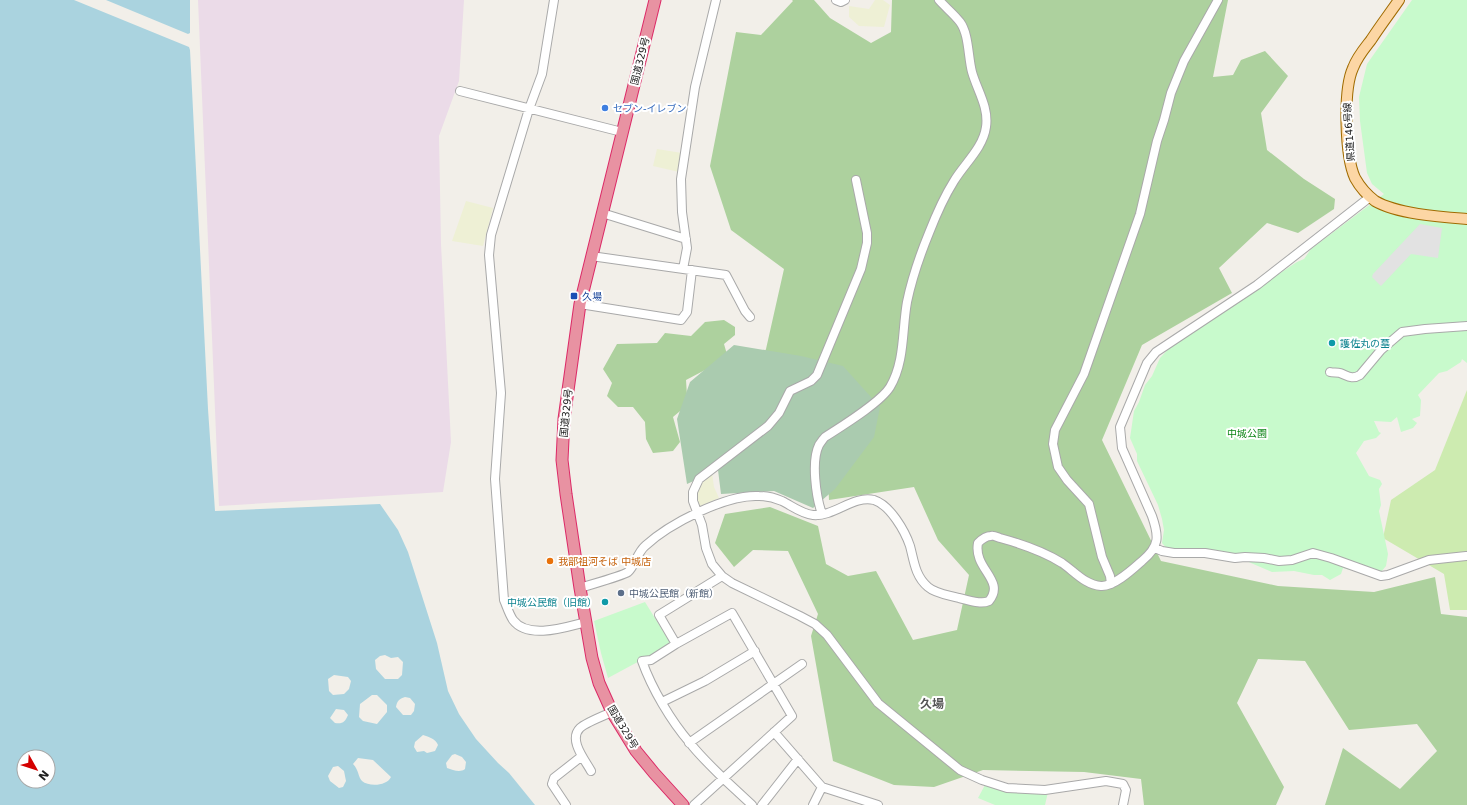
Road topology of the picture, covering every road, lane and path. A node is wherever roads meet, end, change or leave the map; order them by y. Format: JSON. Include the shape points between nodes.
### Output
{"nodes":[{"id":1,"x":554,"y":0,"type":"edge"},
{"id":2,"x":655,"y":0,"type":"edge"},
{"id":3,"x":716,"y":0,"type":"edge"},
{"id":4,"x":836,"y":0,"type":"edge"},
{"id":5,"x":845,"y":0,"type":"edge"},
{"id":6,"x":939,"y":0,"type":"edge"},
{"id":7,"x":1218,"y":0,"type":"edge"},
{"id":8,"x":1399,"y":0,"type":"edge"},
{"id":9,"x":460,"y":91,"type":"dead end"},
{"id":10,"x":529,"y":110,"type":"junction"},
{"id":11,"x":622,"y":132,"type":"junction"},
{"id":12,"x":856,"y":180,"type":"dead end"},
{"id":13,"x":1370,"y":197,"type":"junction"},
{"id":14,"x":602,"y":213,"type":"junction"},
{"id":15,"x":1467,"y":219,"type":"edge"},
{"id":16,"x":686,"y":239,"type":"junction"},
{"id":17,"x":592,"y":256,"type":"junction"},
{"id":18,"x":684,"y":269,"type":"junction"},
{"id":19,"x":692,"y":270,"type":"junction"},
{"id":20,"x":580,"y":304,"type":"junction"},
{"id":21,"x":750,"y":317,"type":"dead end"},
{"id":22,"x":1467,"y":326,"type":"edge"},
{"id":23,"x":1330,"y":372,"type":"dead end"},
{"id":24,"x":697,"y":513,"type":"junction"},
{"id":25,"x":822,"y":514,"type":"junction"},
{"id":26,"x":1155,"y":548,"type":"junction"},
{"id":27,"x":1466,"y":556,"type":"dead end"},
{"id":28,"x":722,"y":576,"type":"junction"},
{"id":29,"x":1111,"y":584,"type":"junction"},
{"id":30,"x":580,"y":588,"type":"junction"},
{"id":31,"x":586,"y":622,"type":"junction"},
{"id":32,"x":676,"y":644,"type":"junction"},
{"id":33,"x":754,"y":651,"type":"junction"},
{"id":34,"x":802,"y":664,"type":"dead end"},
{"id":35,"x":774,"y":683,"type":"junction"},
{"id":36,"x":662,"y":702,"type":"junction"},
{"id":37,"x":612,"y":712,"type":"junction"},
{"id":38,"x":774,"y":732,"type":"junction"},
{"id":39,"x":689,"y":743,"type":"junction"},
{"id":40,"x":582,"y":756,"type":"junction"},
{"id":41,"x":798,"y":759,"type":"junction"},
{"id":42,"x":591,"y":771,"type":"dead end"},
{"id":43,"x":724,"y":779,"type":"junction"},
{"id":44,"x":822,"y":787,"type":"junction"},
{"id":45,"x":861,"y":802,"type":"edge"},
{"id":46,"x":566,"y":805,"type":"edge"},
{"id":47,"x":683,"y":805,"type":"edge"},
{"id":48,"x":694,"y":805,"type":"edge"},
{"id":49,"x":752,"y":805,"type":"edge"},
{"id":50,"x":762,"y":805,"type":"edge"},
{"id":51,"x":813,"y":805,"type":"edge"},
{"id":52,"x":878,"y":805,"type":"edge"},
{"id":53,"x":1123,"y":805,"type":"edge"}],
"edges":[{"from":1,"to":10,"type":"street","via":[[542,74]]},
{"from":2,"to":11,"type":"highway","name":"国道329号"},
{"from":3,"to":16,"type":"street","via":[[695,87],[681,179]]},
{"from":4,"to":5,"type":"street"},
{"from":6,"to":25,"type":"street","via":[[960,22],[972,71],[985,108],[986,127],[979,146],[954,181],[924,246],[908,300],[901,356],[895,378],[889,389],[877,401],[825,437],[819,445],[815,478]]},
{"from":7,"to":29,"type":"street","via":[[1184,61],[1170,93],[1140,214],[1086,367],[1055,430],[1052,444],[1058,467],[1089,504]]},
{"from":8,"to":13,"type":"main road","name":"県道146号線","via":[[1358,58],[1348,86],[1347,123],[1351,163],[1358,183]]},
{"from":9,"to":10,"type":"street"},
{"from":10,"to":11,"type":"street"},
{"from":10,"to":31,"type":"street","via":[[491,235],[489,255],[502,392],[495,479],[504,600],[513,621],[523,628],[546,631]]},
{"from":11,"to":14,"type":"highway","name":"国道329号"},
{"from":12,"to":24,"type":"street","via":[[867,243],[860,269],[817,375],[790,391],[779,413],[768,426],[699,479],[693,492]]},
{"from":13,"to":15,"type":"main road","name":"県道146号線","via":[[1386,206],[1401,210]]},
{"from":13,"to":26,"type":"street","via":[[1257,285],[1156,352],[1147,363],[1120,427],[1122,448],[1156,527]]},
{"from":14,"to":16,"type":"street"},
{"from":14,"to":17,"type":"highway","name":"国道329号"},
{"from":16,"to":18,"type":"street"},
{"from":17,"to":18,"type":"street"},
{"from":17,"to":20,"type":"highway","name":"国道329号"},
{"from":18,"to":19,"type":"street"},
{"from":19,"to":20,"type":"street","via":[[687,312],[681,320]]},
{"from":19,"to":21,"type":"street","via":[[726,275],[744,311]]},
{"from":20,"to":30,"type":"highway","name":"国道329号","via":[[562,448]]},
{"from":22,"to":23,"type":"street","via":[[1402,332],[1381,350],[1360,375],[1349,378],[1340,373]]},
{"from":24,"to":25,"type":"street","via":[[719,502],[746,496],[769,496],[808,514]]},
{"from":24,"to":28,"type":"street","via":[[712,564]]},
{"from":24,"to":30,"type":"street","via":[[643,547],[628,572]]},
{"from":25,"to":29,"type":"street","via":[[865,499],[882,503],[891,512],[907,538],[917,572],[928,587],[979,603],[989,601],[994,594],[992,581],[977,555],[978,543],[991,535],[1024,544],[1049,555],[1091,584],[1102,587]]},
{"from":26,"to":27,"type":"street","via":[[1174,553],[1205,553],[1279,561],[1292,560],[1313,553],[1381,576],[1429,560]]},
{"from":26,"to":29,"type":"street","via":[[1138,565]]},
{"from":28,"to":32,"type":"street","via":[[659,615]]},
{"from":28,"to":53,"type":"street","via":[[752,594],[815,624],[827,635],[878,703],[960,770],[1007,788],[1045,790],[1106,781],[1123,784],[1126,790]]},
{"from":30,"to":31,"type":"highway","name":"国道329号"},
{"from":31,"to":37,"type":"highway","name":"国道329号","via":[[599,683]]},
{"from":32,"to":33,"type":"street","via":[[732,613]]},
{"from":32,"to":36,"type":"street","via":[[651,660],[642,661]]},
{"from":33,"to":35,"type":"street"},
{"from":33,"to":36,"type":"street","via":[[705,681]]},
{"from":34,"to":35,"type":"street"},
{"from":35,"to":38,"type":"street","via":[[792,716]]},
{"from":35,"to":39,"type":"street"},
{"from":36,"to":39,"type":"street"},
{"from":37,"to":40,"type":"street","via":[[580,728],[576,742]]},
{"from":37,"to":47,"type":"highway","name":"国道329号","via":[[636,750]]},
{"from":38,"to":41,"type":"street"},
{"from":38,"to":43,"type":"street"},
{"from":39,"to":43,"type":"street"},
{"from":40,"to":42,"type":"street"},
{"from":40,"to":46,"type":"street","via":[[554,778],[552,784]]},
{"from":41,"to":44,"type":"street"},
{"from":41,"to":50,"type":"street"},
{"from":43,"to":48,"type":"street"},
{"from":43,"to":49,"type":"street"},
{"from":44,"to":45,"type":"street"},
{"from":44,"to":51,"type":"street"},
{"from":45,"to":52,"type":"street"}]}
